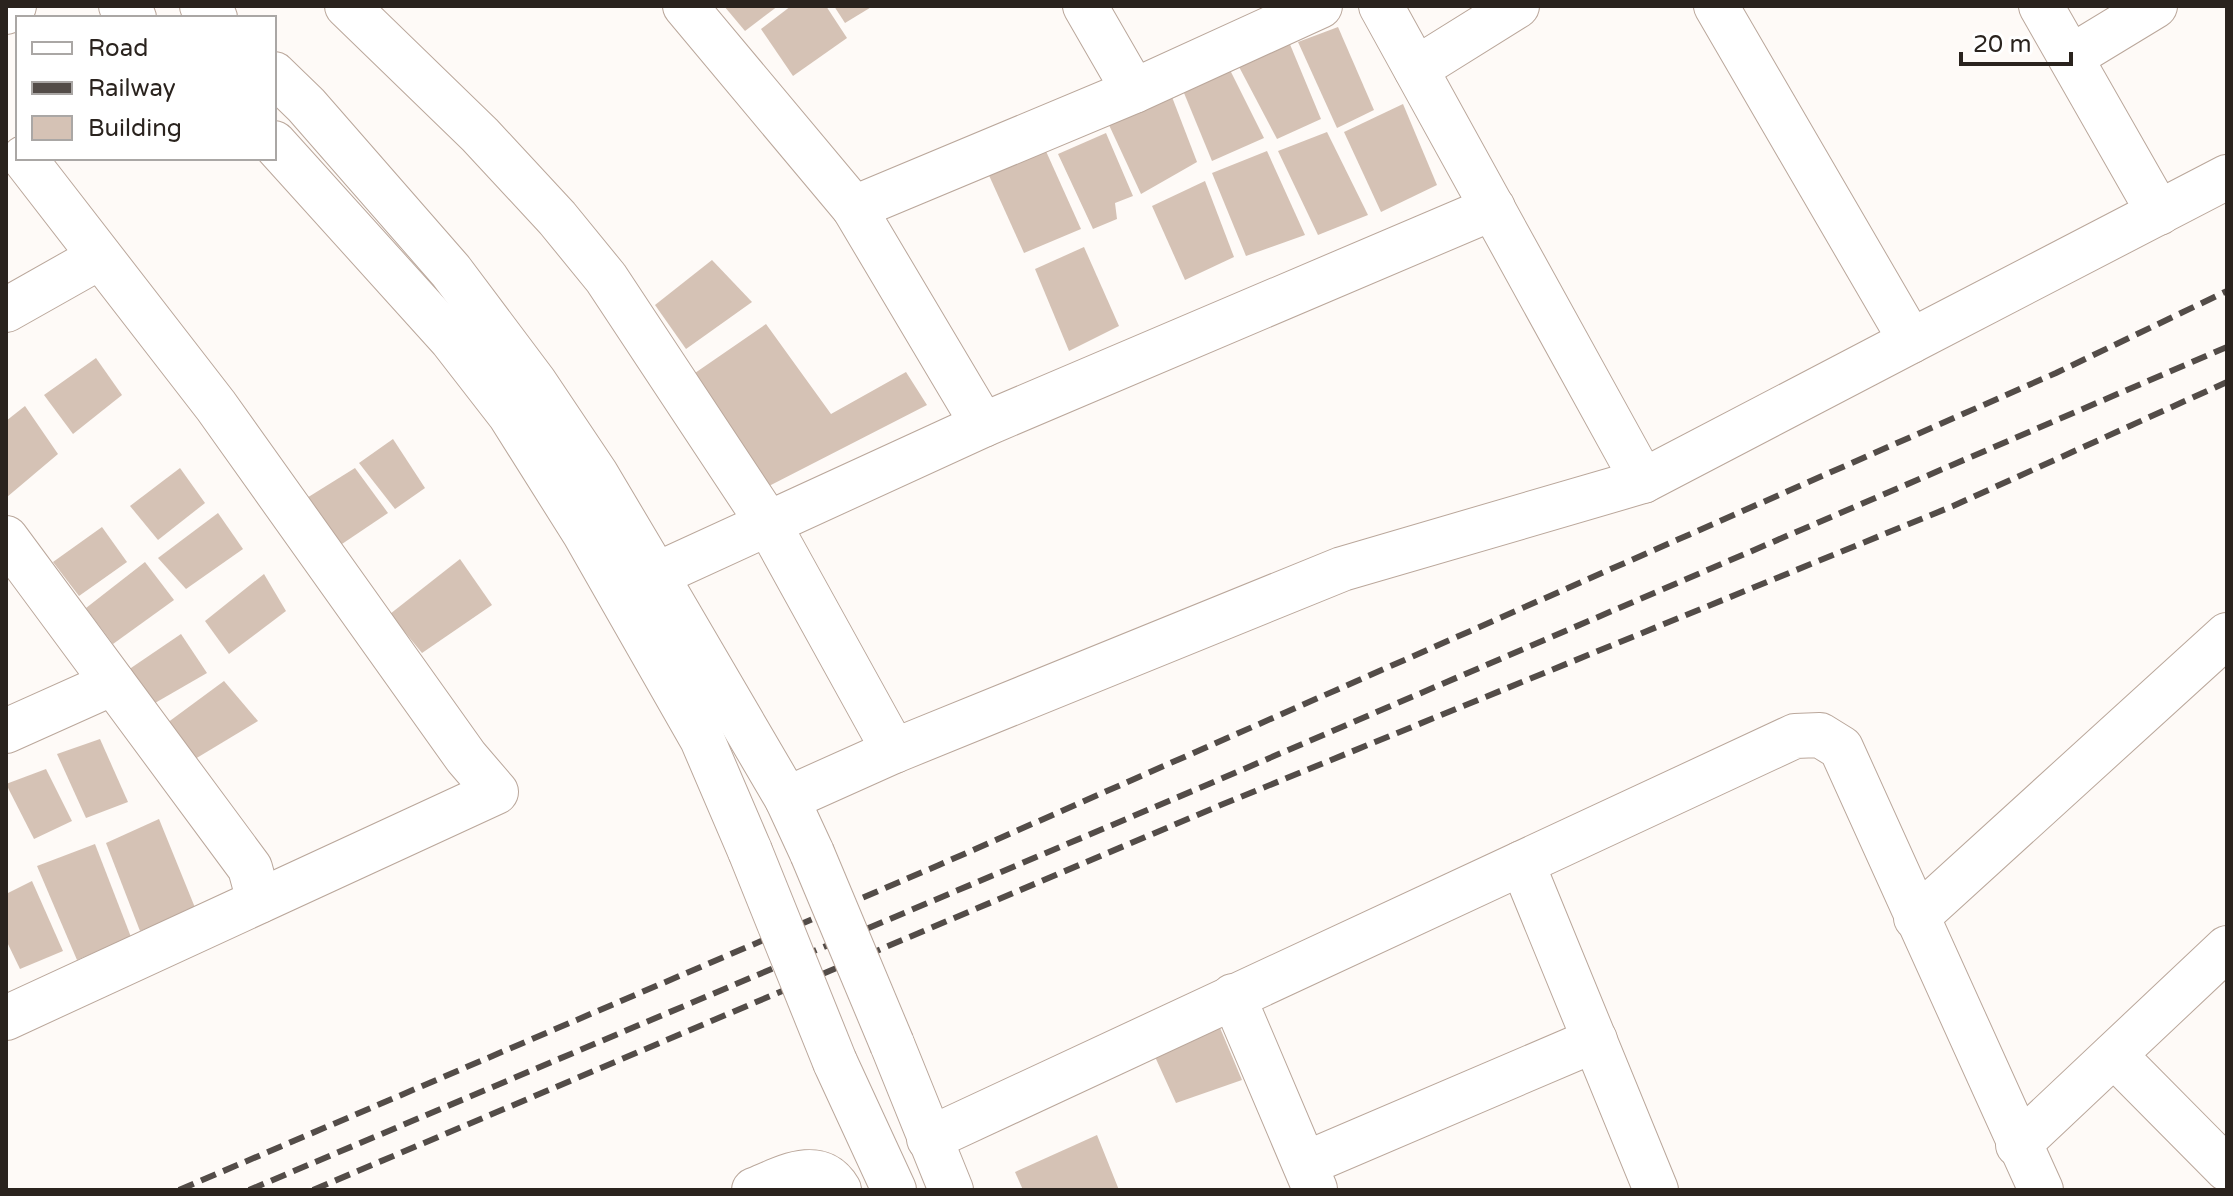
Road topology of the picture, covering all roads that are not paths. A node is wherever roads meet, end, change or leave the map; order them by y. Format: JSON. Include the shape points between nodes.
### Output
{"nodes":[{"id":1,"x":14,"y":6,"type":"edge"},
{"id":2,"x":347,"y":6,"type":"edge"},
{"id":3,"x":685,"y":6,"type":"edge"},
{"id":4,"x":1085,"y":6,"type":"edge"},
{"id":5,"x":1320,"y":6,"type":"edge"},
{"id":6,"x":1381,"y":6,"type":"edge"},
{"id":7,"x":1517,"y":6,"type":"edge"},
{"id":8,"x":1716,"y":6,"type":"edge"},
{"id":9,"x":2041,"y":6,"type":"edge"},
{"id":10,"x":2155,"y":6,"type":"edge"},
{"id":11,"x":6,"y":12,"type":"edge"},
{"id":12,"x":2071,"y":57,"type":"junction"},
{"id":13,"x":1416,"y":69,"type":"junction"},
{"id":14,"x":276,"y":76,"type":"edge"},
{"id":15,"x":1134,"y":91,"type":"junction"},
{"id":16,"x":276,"y":145,"type":"edge"},
{"id":17,"x":26,"y":160,"type":"edge"},
{"id":18,"x":2227,"y":177,"type":"edge"},
{"id":19,"x":854,"y":208,"type":"junction"},
{"id":20,"x":1493,"y":208,"type":"junction"},
{"id":21,"x":2159,"y":213,"type":"junction"},
{"id":22,"x":100,"y":257,"type":"junction"},
{"id":23,"x":6,"y":310,"type":"edge"},
{"id":24,"x":1911,"y":341,"type":"junction"},
{"id":25,"x":983,"y":425,"type":"junction"},
{"id":26,"x":1643,"y":481,"type":"junction"},
{"id":27,"x":768,"y":523,"type":"junction"},
{"id":28,"x":6,"y":538,"type":"edge"},
{"id":29,"x":656,"y":575,"type":"junction"},
{"id":30,"x":2227,"y":635,"type":"edge"},
{"id":31,"x":113,"y":683,"type":"junction"},
{"id":32,"x":6,"y":731,"type":"edge"},
{"id":33,"x":894,"y":751,"type":"junction"},
{"id":34,"x":787,"y":799,"type":"junction"},
{"id":35,"x":1522,"y":863,"type":"junction"},
{"id":36,"x":259,"y":901,"type":"junction"},
{"id":37,"x":1916,"y":918,"type":"junction"},
{"id":38,"x":2227,"y":948,"type":"edge"},
{"id":39,"x":1233,"y":996,"type":"junction"},
{"id":40,"x":6,"y":1018,"type":"edge"},
{"id":41,"x":1595,"y":1040,"type":"junction"},
{"id":42,"x":2114,"y":1055,"type":"junction"},
{"id":43,"x":929,"y":1139,"type":"junction"},
{"id":44,"x":2018,"y":1145,"type":"junction"},
{"id":45,"x":2227,"y":1169,"type":"edge"},
{"id":46,"x":1310,"y":1177,"type":"edge"},
{"id":47,"x":754,"y":1190,"type":"edge"},
{"id":48,"x":839,"y":1190,"type":"edge"},
{"id":49,"x":894,"y":1190,"type":"edge"},
{"id":50,"x":951,"y":1190,"type":"edge"},
{"id":51,"x":1656,"y":1190,"type":"edge"},
{"id":52,"x":2041,"y":1190,"type":"edge"}],
"edges":[{"from":1,"to":11,"type":"street"},
{"from":2,"to":27,"type":"street","via":[[480,135],[606,278]]},
{"from":3,"to":19,"type":"street"},
{"from":4,"to":15,"type":"street"},
{"from":5,"to":15,"type":"street"},
{"from":6,"to":13,"type":"street"},
{"from":7,"to":13,"type":"street"},
{"from":8,"to":24,"type":"street"},
{"from":9,"to":12,"type":"street"},
{"from":10,"to":12,"type":"street"},
{"from":12,"to":21,"type":"street"},
{"from":13,"to":20,"type":"street"},
{"from":14,"to":29,"type":"street","via":[[451,271],[535,383]]},
{"from":15,"to":19,"type":"street"},
{"from":16,"to":49,"type":"street","bridge":true,"via":[[451,339],[510,415],[585,534],[702,739],[835,1062]]},
{"from":17,"to":22,"type":"street"},
{"from":18,"to":21,"type":"street"},
{"from":19,"to":25,"type":"street"},
{"from":20,"to":25,"type":"street"},
{"from":20,"to":26,"type":"street"},
{"from":21,"to":24,"type":"street"},
{"from":22,"to":23,"type":"street"},
{"from":22,"to":36,"type":"street","via":[[216,406],[496,792]]},
{"from":24,"to":26,"type":"street"},
{"from":25,"to":27,"type":"street"},
{"from":26,"to":33,"type":"street","via":[[1342,569]]},
{"from":27,"to":29,"type":"street"},
{"from":27,"to":33,"type":"street"},
{"from":28,"to":31,"type":"street"},
{"from":29,"to":34,"type":"street"},
{"from":30,"to":37,"type":"street"},
{"from":31,"to":32,"type":"street"},
{"from":31,"to":36,"type":"street","via":[[250,868]]},
{"from":33,"to":34,"type":"street"},
{"from":34,"to":43,"type":"street","bridge":true},
{"from":35,"to":37,"type":"street","via":[[1795,736],[1820,735],[1841,748]]},
{"from":35,"to":39,"type":"street"},
{"from":35,"to":41,"type":"street"},
{"from":36,"to":40,"type":"street"},
{"from":37,"to":44,"type":"street"},
{"from":38,"to":42,"type":"street"},
{"from":39,"to":43,"type":"street"},
{"from":39,"to":46,"type":"street"},
{"from":41,"to":46,"type":"street"},
{"from":41,"to":51,"type":"street"},
{"from":42,"to":44,"type":"street"},
{"from":42,"to":45,"type":"street"},
{"from":43,"to":50,"type":"street"},
{"from":44,"to":52,"type":"street"},
{"from":47,"to":48,"type":"street","via":[[798,1172],[818,1171]]}]}
